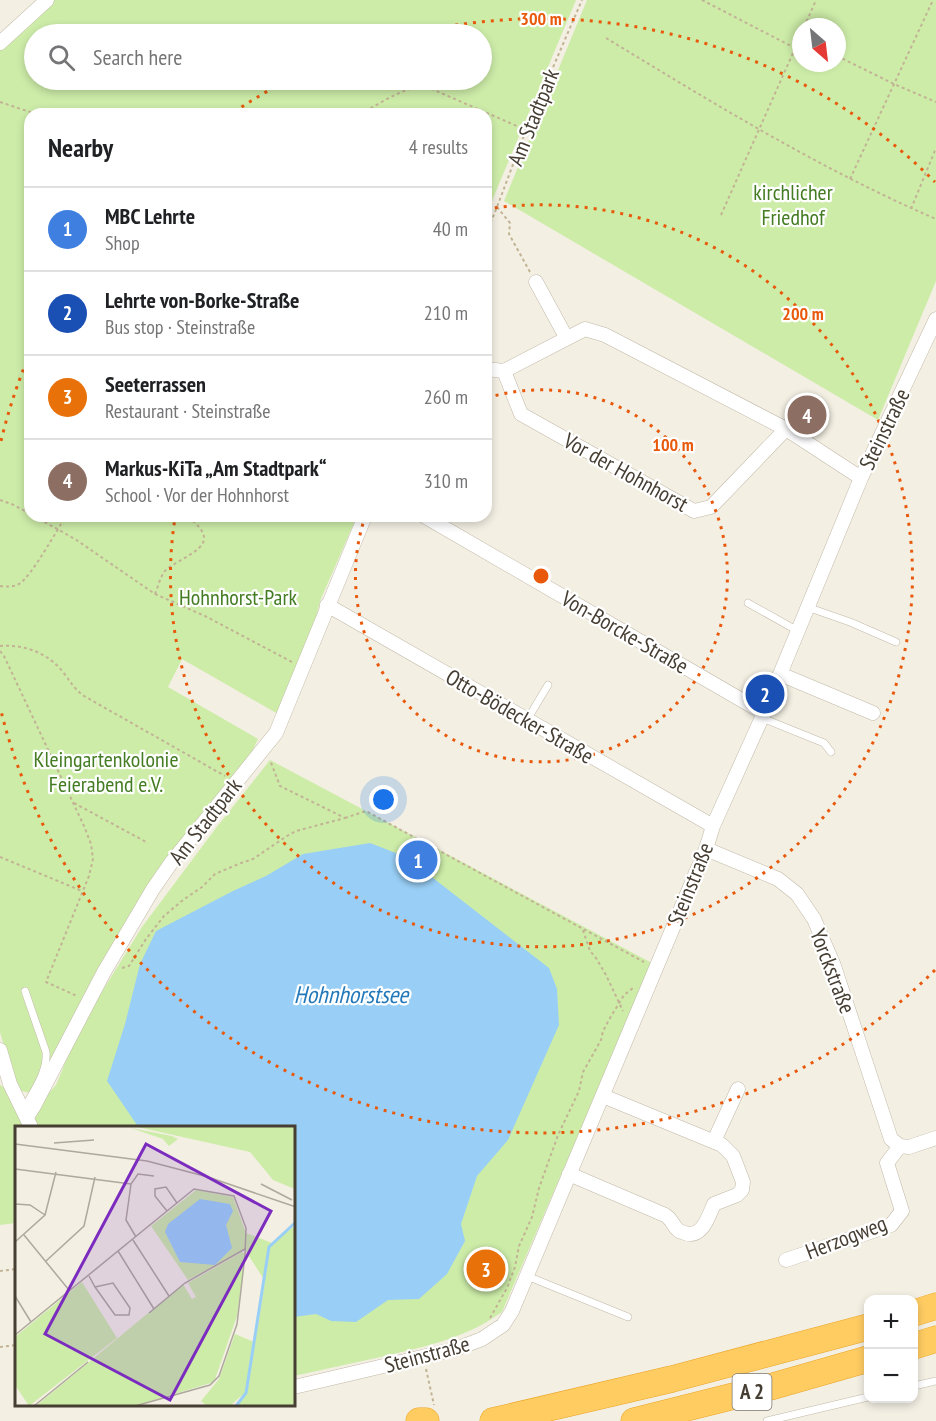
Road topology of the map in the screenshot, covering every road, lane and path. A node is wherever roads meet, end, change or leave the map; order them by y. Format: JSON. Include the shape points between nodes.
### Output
{"nodes":[{"id":1,"x":47,"y":0,"type":"edge"},
{"id":2,"x":582,"y":0,"type":"edge"},
{"id":3,"x":702,"y":0,"type":"edge"},
{"id":4,"x":816,"y":0,"type":"edge"},
{"id":5,"x":933,"y":0,"type":"edge"},
{"id":6,"x":808,"y":18,"type":"edge"},
{"id":7,"x":606,"y":38,"type":"dead end"},
{"id":8,"x":0,"y":43,"type":"edge"},
{"id":9,"x":792,"y":46,"type":"edge"},
{"id":10,"x":792,"y":55,"type":"edge"},
{"id":11,"x":846,"y":60,"type":"edge"},
{"id":12,"x":894,"y":84,"type":"junction"},
{"id":13,"x":407,"y":90,"type":"edge"},
{"id":14,"x":434,"y":90,"type":"edge"},
{"id":15,"x":0,"y":102,"type":"edge"},
{"id":16,"x":936,"y":102,"type":"edge"},
{"id":17,"x":372,"y":108,"type":"edge"},
{"id":18,"x":476,"y":108,"type":"edge"},
{"id":19,"x":24,"y":110,"type":"edge"},
{"id":20,"x":492,"y":115,"type":"edge"},
{"id":21,"x":526,"y":130,"type":"junction"},
{"id":22,"x":759,"y":130,"type":"junction"},
{"id":23,"x":936,"y":148,"type":"edge"},
{"id":24,"x":850,"y":179,"type":"junction"},
{"id":25,"x":497,"y":207,"type":"junction"},
{"id":26,"x":911,"y":208,"type":"junction"},
{"id":27,"x":721,"y":215,"type":"dead end"},
{"id":28,"x":492,"y":219,"type":"edge"},
{"id":29,"x":936,"y":219,"type":"edge"},
{"id":30,"x":536,"y":282,"type":"joint"},
{"id":31,"x":936,"y":319,"type":"edge"},
{"id":32,"x":933,"y":335,"type":"edge"},
{"id":33,"x":566,"y":337,"type":"junction"},
{"id":34,"x":492,"y":370,"type":"edge"},
{"id":35,"x":504,"y":371,"type":"junction"},
{"id":36,"x":786,"y":429,"type":"junction"},
{"id":37,"x":861,"y":478,"type":"junction"},
{"id":38,"x":0,"y":500,"type":"edge"},
{"id":39,"x":24,"y":511,"type":"edge"},
{"id":40,"x":44,"y":522,"type":"edge"},
{"id":41,"x":63,"y":522,"type":"edge"},
{"id":42,"x":195,"y":522,"type":"edge"},
{"id":43,"x":362,"y":522,"type":"edge"},
{"id":44,"x":434,"y":522,"type":"edge"},
{"id":45,"x":58,"y":530,"type":"junction"},
{"id":46,"x":0,"y":586,"type":"edge"},
{"id":47,"x":155,"y":594,"type":"junction"},
{"id":48,"x":748,"y":603,"type":"dead end"},
{"id":49,"x":327,"y":605,"type":"junction"},
{"id":50,"x":807,"y":607,"type":"junction"},
{"id":51,"x":798,"y":631,"type":"junction"},
{"id":52,"x":896,"y":642,"type":"dead end"},
{"id":53,"x":0,"y":646,"type":"edge"},
{"id":54,"x":0,"y":651,"type":"edge"},
{"id":55,"x":302,"y":667,"type":"junction"},
{"id":56,"x":780,"y":674,"type":"junction"},
{"id":57,"x":548,"y":685,"type":"dead end"},
{"id":58,"x":873,"y":713,"type":"dead end"},
{"id":59,"x":763,"y":715,"type":"junction"},
{"id":60,"x":527,"y":720,"type":"junction"},
{"id":61,"x":267,"y":742,"type":"junction"},
{"id":62,"x":831,"y":752,"type":"dead end"},
{"id":63,"x":236,"y":782,"type":"junction"},
{"id":64,"x":73,"y":802,"type":"junction"},
{"id":65,"x":345,"y":818,"type":"junction"},
{"id":66,"x":713,"y":826,"type":"junction"},
{"id":67,"x":148,"y":843,"type":"dead end"},
{"id":68,"x":706,"y":849,"type":"junction"},
{"id":69,"x":0,"y":856,"type":"edge"},
{"id":70,"x":82,"y":891,"type":"junction"},
{"id":71,"x":582,"y":929,"type":"junction"},
{"id":72,"x":656,"y":969,"type":"junction"},
{"id":73,"x":104,"y":972,"type":"junction"},
{"id":74,"x":649,"y":985,"type":"junction"},
{"id":75,"x":25,"y":991,"type":"dead end"},
{"id":76,"x":88,"y":1001,"type":"junction"},
{"id":77,"x":620,"y":1003,"type":"junction"},
{"id":78,"x":634,"y":1021,"type":"junction"},
{"id":79,"x":0,"y":1050,"type":"edge"},
{"id":80,"x":738,"y":1089,"type":"dead end"},
{"id":81,"x":603,"y":1096,"type":"junction"},
{"id":82,"x":27,"y":1118,"type":"edge"},
{"id":83,"x":936,"y":1138,"type":"edge"},
{"id":84,"x":714,"y":1141,"type":"junction"},
{"id":85,"x":900,"y":1146,"type":"junction"},
{"id":86,"x":569,"y":1174,"type":"junction"},
{"id":87,"x":786,"y":1260,"type":"dead end"},
{"id":88,"x":15,"y":1269,"type":"edge"},
{"id":89,"x":0,"y":1271,"type":"edge"},
{"id":90,"x":527,"y":1276,"type":"junction"},
{"id":91,"x":936,"y":1306,"type":"edge"},
{"id":92,"x":918,"y":1312,"type":"edge"},
{"id":93,"x":628,"y":1317,"type":"dead end"},
{"id":94,"x":864,"y":1328,"type":"edge"},
{"id":95,"x":936,"y":1339,"type":"edge"},
{"id":96,"x":480,"y":1340,"type":"junction"},
{"id":97,"x":15,"y":1345,"type":"edge"},
{"id":98,"x":918,"y":1345,"type":"edge"},
{"id":99,"x":0,"y":1347,"type":"edge"},
{"id":100,"x":423,"y":1358,"type":"junction"},
{"id":101,"x":864,"y":1360,"type":"edge"},
{"id":102,"x":936,"y":1381,"type":"edge"},
{"id":103,"x":918,"y":1385,"type":"edge"},
{"id":104,"x":296,"y":1387,"type":"edge"},
{"id":105,"x":864,"y":1398,"type":"edge"},
{"id":106,"x":426,"y":1415,"type":"edge"},
{"id":107,"x":493,"y":1421,"type":"edge"},
{"id":108,"x":634,"y":1421,"type":"edge"},
{"id":109,"x":767,"y":1421,"type":"edge"}],
"edges":[{"from":1,"to":8,"type":"street"},
{"from":2,"to":21,"type":"path","name":"Am Stadtpark"},
{"from":3,"to":9,"type":"path"},
{"from":4,"to":6,"type":"path"},
{"from":5,"to":12,"type":"path"},
{"from":7,"to":22,"type":"path"},
{"from":10,"to":22,"type":"path"},
{"from":11,"to":12,"type":"path"},
{"from":12,"to":16,"type":"path"},
{"from":12,"to":24,"type":"path"},
{"from":13,"to":17,"type":"path"},
{"from":14,"to":18,"type":"path"},
{"from":15,"to":19,"type":"path"},
{"from":20,"to":21,"type":"path"},
{"from":21,"to":25,"type":"path","name":"Am Stadtpark"},
{"from":22,"to":24,"type":"path"},
{"from":22,"to":27,"type":"path"},
{"from":23,"to":26,"type":"path"},
{"from":24,"to":26,"type":"path"},
{"from":25,"to":28,"type":"path","name":"Am Stadtpark"},
{"from":25,"to":30,"type":"path","via":[[510,223],[509,234]]},
{"from":26,"to":29,"type":"path"},
{"from":30,"to":33,"type":"street"},
{"from":31,"to":32,"type":"street","name":"Steinstraße"},
{"from":32,"to":37,"type":"street","name":"Steinstraße"},
{"from":33,"to":35,"type":"street"},
{"from":33,"to":36,"type":"street","via":[[585,329],[605,335]]},
{"from":34,"to":35,"type":"street"},
{"from":35,"to":36,"type":"street","name":"Vor der Hohnhorst","via":[[521,414],[694,511],[711,507]]},
{"from":36,"to":37,"type":"street"},
{"from":37,"to":50,"type":"street","name":"Steinstraße"},
{"from":38,"to":39,"type":"path"},
{"from":40,"to":45,"type":"path"},
{"from":41,"to":45,"type":"path"},
{"from":42,"to":47,"type":"path","via":[[204,534],[204,542],[197,551],[165,570]]},
{"from":43,"to":49,"type":"street","name":"Am Stadtpark"},
{"from":44,"to":59,"type":"street","name":"Von-Borcke-Straße"},
{"from":45,"to":46,"type":"path","via":[[21,583]]},
{"from":45,"to":47,"type":"path"},
{"from":47,"to":55,"type":"path"},
{"from":48,"to":51,"type":"lane"},
{"from":49,"to":55,"type":"street","name":"Am Stadtpark"},
{"from":49,"to":60,"type":"street","name":"Otto-Bödecker-Straße"},
{"from":50,"to":51,"type":"street","name":"Steinstraße"},
{"from":50,"to":52,"type":"lane"},
{"from":51,"to":56,"type":"street","name":"Steinstraße"},
{"from":53,"to":63,"type":"path","via":[[29,649],[47,657],[76,691]]},
{"from":54,"to":64,"type":"path"},
{"from":55,"to":61,"type":"street","name":"Am Stadtpark","via":[[276,733]]},
{"from":56,"to":58,"type":"street"},
{"from":56,"to":59,"type":"street","name":"Steinstraße"},
{"from":57,"to":60,"type":"lane"},
{"from":59,"to":62,"type":"lane","via":[[824,743]]},
{"from":59,"to":66,"type":"street","name":"Steinstraße"},
{"from":60,"to":66,"type":"street","name":"Otto-Bödecker-Straße"},
{"from":61,"to":63,"type":"street","name":"Am Stadtpark"},
{"from":61,"to":65,"type":"path","via":[[280,786]]},
{"from":63,"to":73,"type":"street","name":"Am Stadtpark","via":[[171,863]]},
{"from":64,"to":67,"type":"path"},
{"from":64,"to":70,"type":"path","via":[[91,844],[93,859]]},
{"from":65,"to":71,"type":"path","via":[[366,811]]},
{"from":65,"to":73,"type":"path","via":[[296,831],[253,859],[214,874],[164,916],[129,966]]},
{"from":66,"to":68,"type":"street","name":"Steinstraße"},
{"from":68,"to":72,"type":"street","name":"Steinstraße"},
{"from":68,"to":85,"type":"street","name":"Yorckstraße","via":[[778,879],[797,894],[834,966],[891,1139]]},
{"from":69,"to":70,"type":"path"},
{"from":70,"to":76,"type":"path","via":[[46,982]]},
{"from":71,"to":72,"type":"path"},
{"from":71,"to":77,"type":"path"},
{"from":72,"to":74,"type":"street","name":"Steinstraße"},
{"from":73,"to":76,"type":"street","name":"Am Stadtpark"},
{"from":74,"to":77,"type":"path","via":[[634,986]]},
{"from":74,"to":78,"type":"street","name":"Steinstraße"},
{"from":75,"to":82,"type":"lane","via":[[46,1052]]},
{"from":76,"to":82,"type":"street","name":"Am Stadtpark"},
{"from":77,"to":78,"type":"path"},
{"from":77,"to":96,"type":"path","via":[[583,1072],[539,1188],[507,1288]]},
{"from":78,"to":81,"type":"street","name":"Steinstraße"},
{"from":79,"to":82,"type":"street"},
{"from":80,"to":84,"type":"street"},
{"from":81,"to":84,"type":"street"},
{"from":81,"to":86,"type":"street","name":"Steinstraße"},
{"from":83,"to":85,"type":"street"},
{"from":84,"to":86,"type":"street","via":[[733,1155],[741,1190],[714,1204],[696,1234],[688,1235],[678,1230],[671,1218]]},
{"from":85,"to":87,"type":"street","name":"Herzogweg","via":[[887,1163],[902,1211],[891,1225]]},
{"from":86,"to":90,"type":"street","name":"Steinstraße"},
{"from":88,"to":89,"type":"path"},
{"from":90,"to":93,"type":"lane"},
{"from":90,"to":96,"type":"street","name":"Steinstraße","via":[[503,1325]]},
{"from":91,"to":92,"type":"highway"},
{"from":94,"to":107,"type":"highway","number":"A 2"},
{"from":95,"to":98,"type":"highway"},
{"from":96,"to":100,"type":"street","name":"Steinstraße"},
{"from":97,"to":99,"type":"path"},
{"from":100,"to":104,"type":"street","name":"Steinstraße"},
{"from":100,"to":106,"type":"path"},
{"from":101,"to":108,"type":"highway","number":"A 2"},
{"from":102,"to":103,"type":"lane"},
{"from":105,"to":109,"type":"lane"}]}
